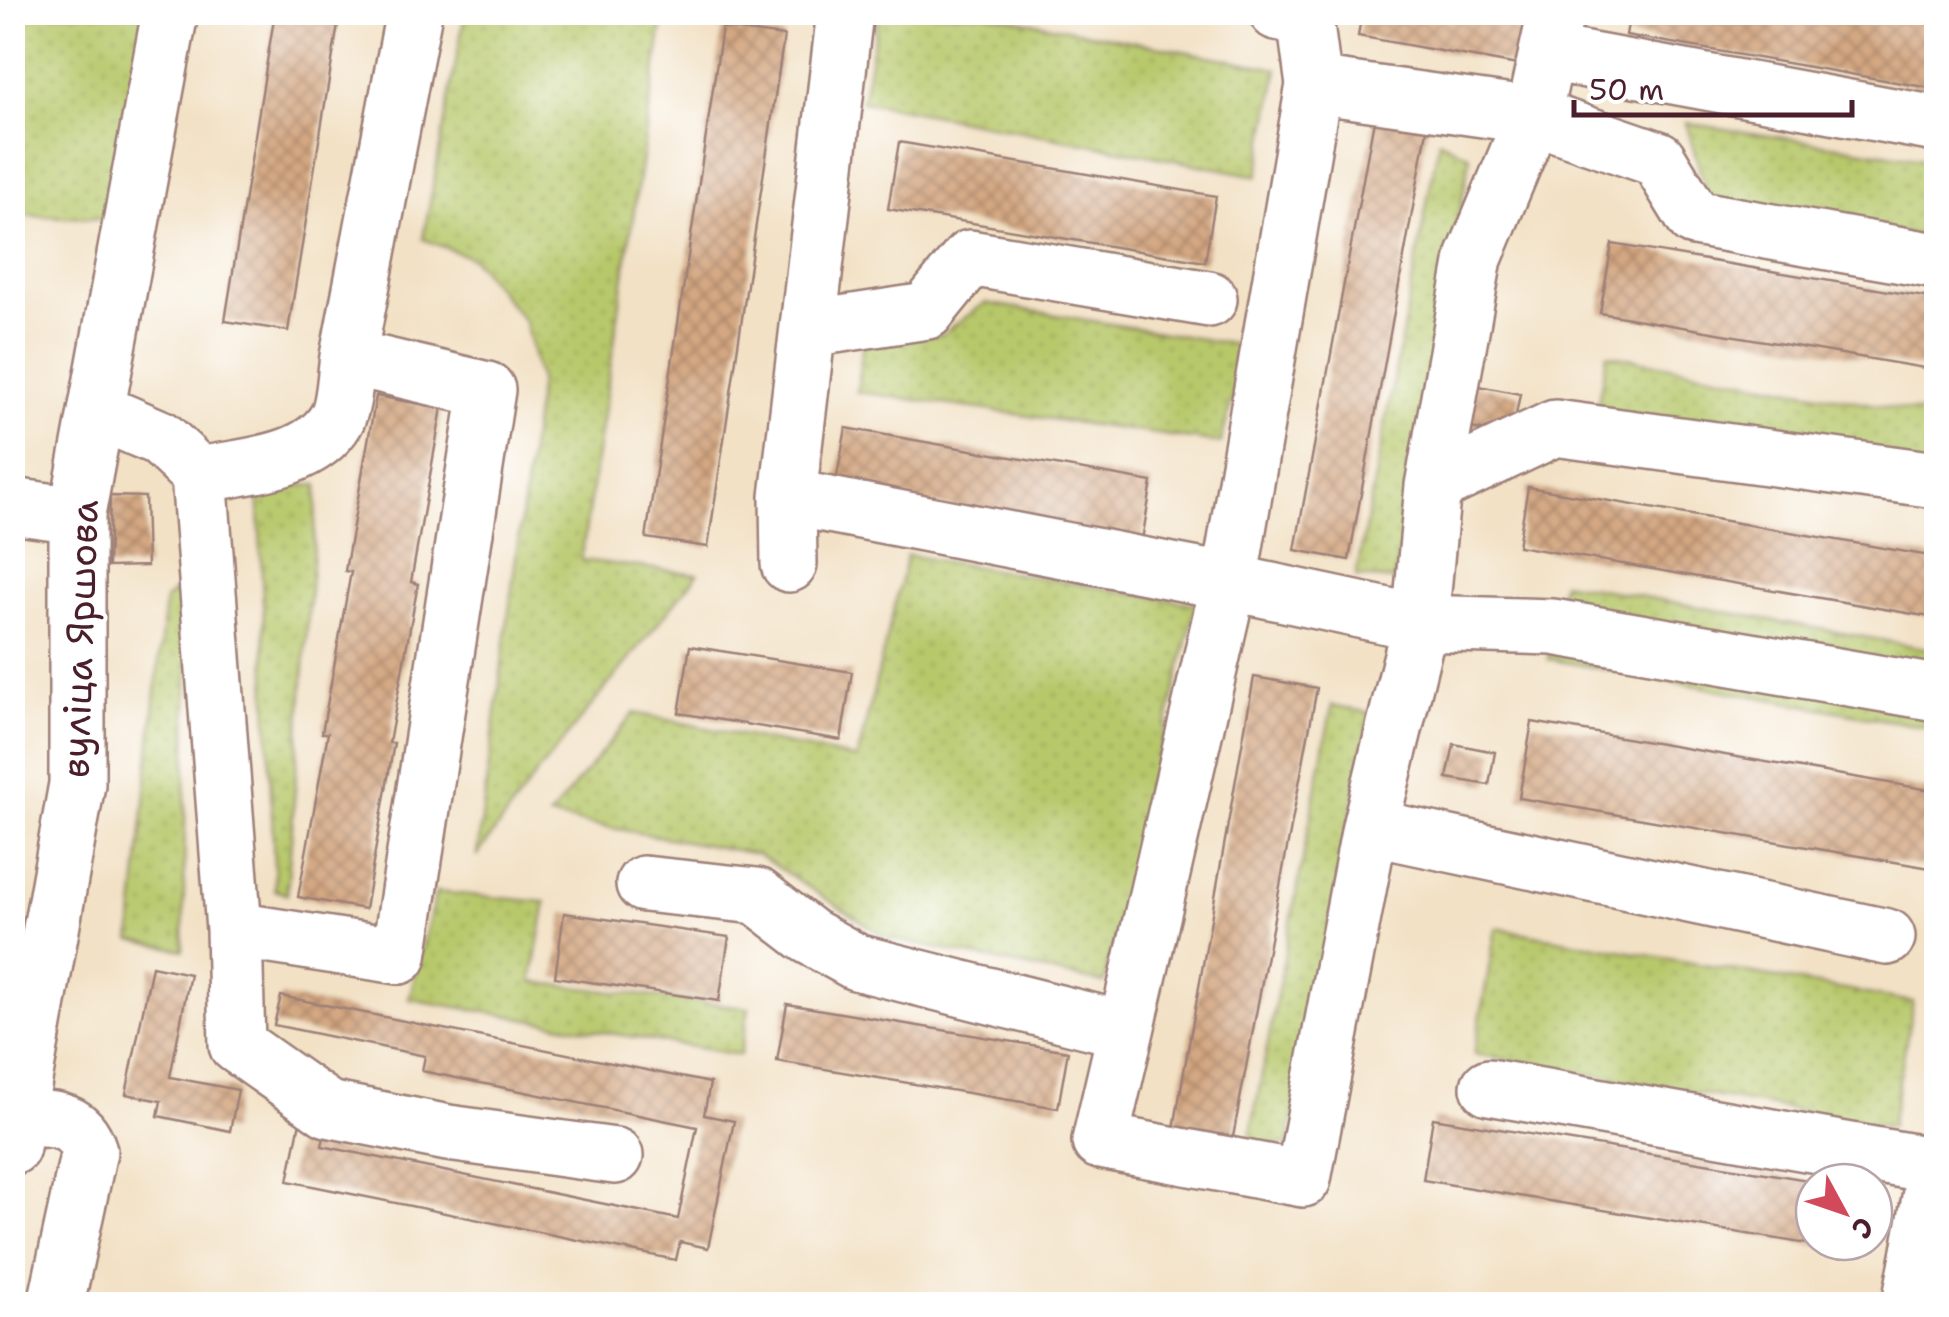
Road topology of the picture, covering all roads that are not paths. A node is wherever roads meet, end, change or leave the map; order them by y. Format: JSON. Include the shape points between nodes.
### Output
{"nodes":[{"id":1,"x":170,"y":12,"type":"edge"},
{"id":2,"x":414,"y":12,"type":"edge"},
{"id":3,"x":846,"y":12,"type":"edge"},
{"id":4,"x":1277,"y":12,"type":"edge"},
{"id":5,"x":1552,"y":33,"type":"edge"},
{"id":6,"x":1314,"y":84,"type":"junction"},
{"id":7,"x":1533,"y":116,"type":"junction"},
{"id":8,"x":1936,"y":124,"type":"edge"},
{"id":9,"x":1936,"y":261,"type":"edge"},
{"id":10,"x":1209,"y":299,"type":"dead end"},
{"id":11,"x":808,"y":329,"type":"junction"},
{"id":12,"x":348,"y":357,"type":"junction"},
{"id":13,"x":97,"y":411,"type":"junction"},
{"id":14,"x":199,"y":475,"type":"junction"},
{"id":15,"x":1936,"y":480,"type":"edge"},
{"id":16,"x":1433,"y":486,"type":"junction"},
{"id":17,"x":788,"y":498,"type":"junction"},
{"id":18,"x":12,"y":506,"type":"edge"},
{"id":19,"x":78,"y":515,"type":"junction"},
{"id":20,"x":789,"y":564,"type":"dead end"},
{"id":21,"x":1229,"y":582,"type":"junction"},
{"id":22,"x":1420,"y":623,"type":"junction"},
{"id":23,"x":1936,"y":692,"type":"edge"},
{"id":24,"x":1370,"y":827,"type":"junction"},
{"id":25,"x":644,"y":884,"type":"dead end"},
{"id":26,"x":234,"y":930,"type":"junction"},
{"id":27,"x":1887,"y":937,"type":"dead end"},
{"id":28,"x":1126,"y":1030,"type":"junction"},
{"id":29,"x":1489,"y":1088,"type":"dead end"},
{"id":30,"x":15,"y":1128,"type":"edge"},
{"id":31,"x":615,"y":1156,"type":"dead end"},
{"id":32,"x":1936,"y":1164,"type":"edge"},
{"id":33,"x":56,"y":1304,"type":"edge"},
{"id":34,"x":1910,"y":1304,"type":"edge"}],
"edges":[{"from":1,"to":13,"type":"street","name":"вуліца Яршова"},
{"from":2,"to":12,"type":"street"},
{"from":3,"to":11,"type":"street"},
{"from":4,"to":6,"type":"street","via":[[1305,18]]},
{"from":5,"to":7,"type":"street"},
{"from":5,"to":8,"type":"street"},
{"from":6,"to":7,"type":"street"},
{"from":6,"to":21,"type":"street"},
{"from":7,"to":9,"type":"street","via":[[1658,159],[1694,218]]},
{"from":7,"to":16,"type":"street","via":[[1474,258]]},
{"from":10,"to":11,"type":"street","via":[[970,258],[928,310]]},
{"from":11,"to":17,"type":"street"},
{"from":12,"to":14,"type":"street","via":[[337,418],[315,441],[288,457]]},
{"from":12,"to":26,"type":"street","via":[[486,390],[399,956]]},
{"from":13,"to":14,"type":"street","via":[[160,438]]},
{"from":13,"to":19,"type":"street","name":"вуліца Яршова"},
{"from":14,"to":26,"type":"street"},
{"from":15,"to":16,"type":"street","via":[[1555,428]]},
{"from":16,"to":22,"type":"street"},
{"from":17,"to":20,"type":"street"},
{"from":17,"to":21,"type":"street"},
{"from":18,"to":19,"type":"street"},
{"from":19,"to":30,"type":"street","name":"вуліца Яршова","via":[[77,784]]},
{"from":21,"to":22,"type":"street"},
{"from":21,"to":28,"type":"street"},
{"from":22,"to":23,"type":"street","via":[[1553,627]]},
{"from":22,"to":24,"type":"street"},
{"from":24,"to":27,"type":"street"},
{"from":24,"to":28,"type":"street","via":[[1303,1180],[1100,1141]]},
{"from":25,"to":28,"type":"street","via":[[757,896],[856,962]]},
{"from":26,"to":31,"type":"street","via":[[237,1045],[328,1110]]},
{"from":29,"to":32,"type":"street"},
{"from":30,"to":33,"type":"street","via":[[68,1122],[84,1133],[89,1151]]},
{"from":32,"to":34,"type":"street"}]}
